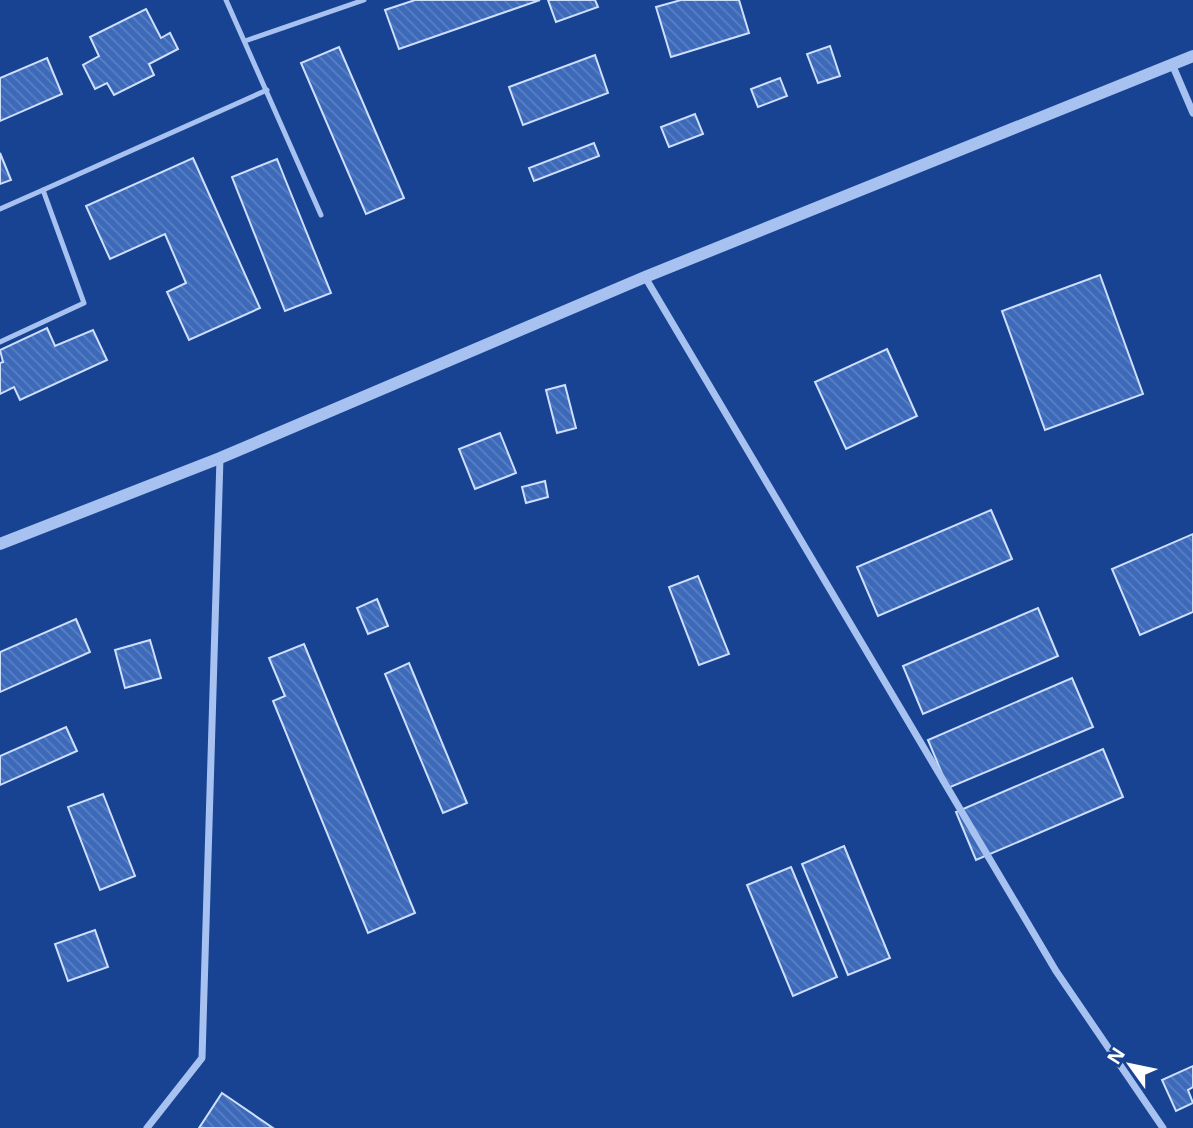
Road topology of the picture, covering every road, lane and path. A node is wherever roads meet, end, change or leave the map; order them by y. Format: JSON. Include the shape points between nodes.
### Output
{"nodes":[{"id":1,"x":226,"y":0,"type":"edge"},
{"id":2,"x":364,"y":0,"type":"edge"},
{"id":3,"x":245,"y":41,"type":"junction"},
{"id":4,"x":1193,"y":55,"type":"edge"},
{"id":5,"x":1172,"y":64,"type":"junction"},
{"id":6,"x":267,"y":90,"type":"junction"},
{"id":7,"x":1193,"y":113,"type":"edge"},
{"id":8,"x":43,"y":190,"type":"junction"},
{"id":9,"x":0,"y":209,"type":"edge"},
{"id":10,"x":321,"y":215,"type":"dead end"},
{"id":11,"x":645,"y":276,"type":"junction"},
{"id":12,"x":0,"y":342,"type":"edge"},
{"id":13,"x":220,"y":458,"type":"junction"},
{"id":14,"x":0,"y":544,"type":"edge"},
{"id":15,"x":147,"y":1128,"type":"edge"},
{"id":16,"x":1163,"y":1128,"type":"edge"}],
"edges":[{"from":1,"to":3,"type":"lane"},
{"from":2,"to":3,"type":"lane"},
{"from":3,"to":6,"type":"lane"},
{"from":4,"to":5,"type":"street"},
{"from":5,"to":7,"type":"street"},
{"from":5,"to":11,"type":"street"},
{"from":6,"to":8,"type":"lane"},
{"from":6,"to":10,"type":"lane"},
{"from":8,"to":9,"type":"lane"},
{"from":8,"to":12,"type":"lane","via":[[84,303]]},
{"from":11,"to":13,"type":"street"},
{"from":11,"to":16,"type":"street","via":[[1056,971]]},
{"from":13,"to":14,"type":"street"},
{"from":13,"to":15,"type":"street","via":[[202,1058]]}]}
